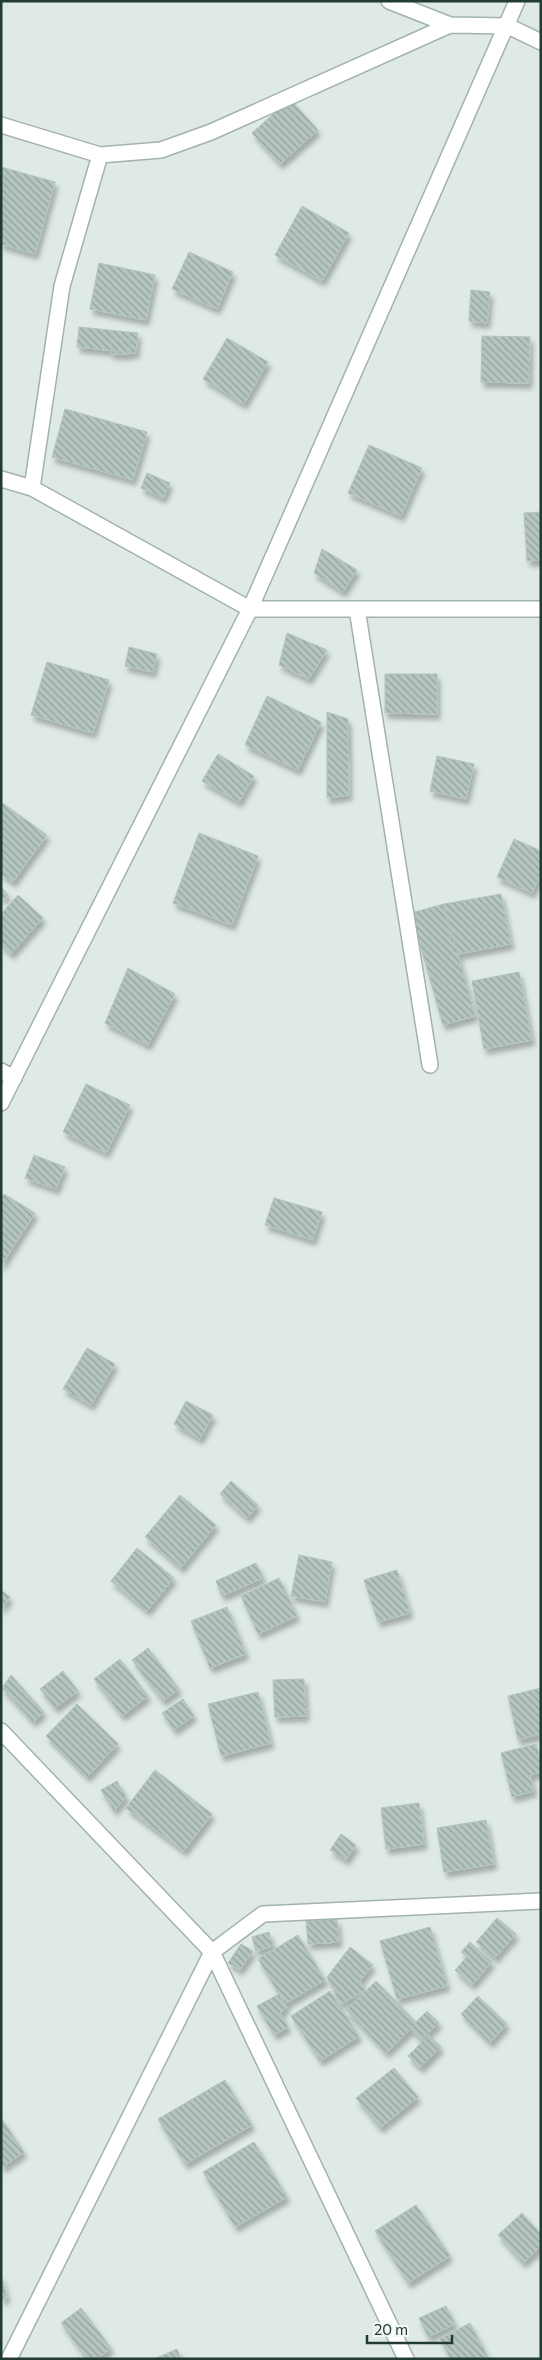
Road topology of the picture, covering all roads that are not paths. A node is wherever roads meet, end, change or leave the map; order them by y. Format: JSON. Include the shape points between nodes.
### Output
{"nodes":[{"id":1,"x":389,"y":1,"type":"edge"},
{"id":2,"x":517,"y":1,"type":"edge"},
{"id":3,"x":450,"y":24,"type":"junction"},
{"id":4,"x":508,"y":26,"type":"junction"},
{"id":5,"x":541,"y":42,"type":"edge"},
{"id":6,"x":1,"y":125,"type":"edge"},
{"id":7,"x":100,"y":155,"type":"junction"},
{"id":8,"x":1,"y":479,"type":"edge"},
{"id":9,"x":32,"y":488,"type":"junction"},
{"id":10,"x":250,"y":609,"type":"junction"},
{"id":11,"x":357,"y":609,"type":"junction"},
{"id":12,"x":541,"y":609,"type":"edge"},
{"id":13,"x":430,"y":1065,"type":"dead end"},
{"id":14,"x":8,"y":1074,"type":"edge"},
{"id":15,"x":1,"y":1103,"type":"edge"},
{"id":16,"x":1,"y":1731,"type":"edge"},
{"id":17,"x":541,"y":1901,"type":"edge"},
{"id":18,"x":212,"y":1952,"type":"junction"},
{"id":19,"x":9,"y":2359,"type":"edge"},
{"id":20,"x":406,"y":2359,"type":"edge"}],
"edges":[{"from":1,"to":3,"type":"street"},
{"from":2,"to":4,"type":"street"},
{"from":3,"to":4,"type":"street"},
{"from":3,"to":7,"type":"street","via":[[211,132],[162,150]]},
{"from":4,"to":5,"type":"street"},
{"from":4,"to":10,"type":"street"},
{"from":6,"to":7,"type":"street"},
{"from":7,"to":9,"type":"street","via":[[62,286]]},
{"from":8,"to":9,"type":"street"},
{"from":9,"to":10,"type":"street"},
{"from":10,"to":11,"type":"street"},
{"from":10,"to":14,"type":"street"},
{"from":11,"to":12,"type":"street"},
{"from":11,"to":13,"type":"street"},
{"from":14,"to":15,"type":"street"},
{"from":16,"to":18,"type":"street"},
{"from":17,"to":18,"type":"street","via":[[263,1914]]},
{"from":18,"to":19,"type":"street"},
{"from":18,"to":20,"type":"street"}]}
